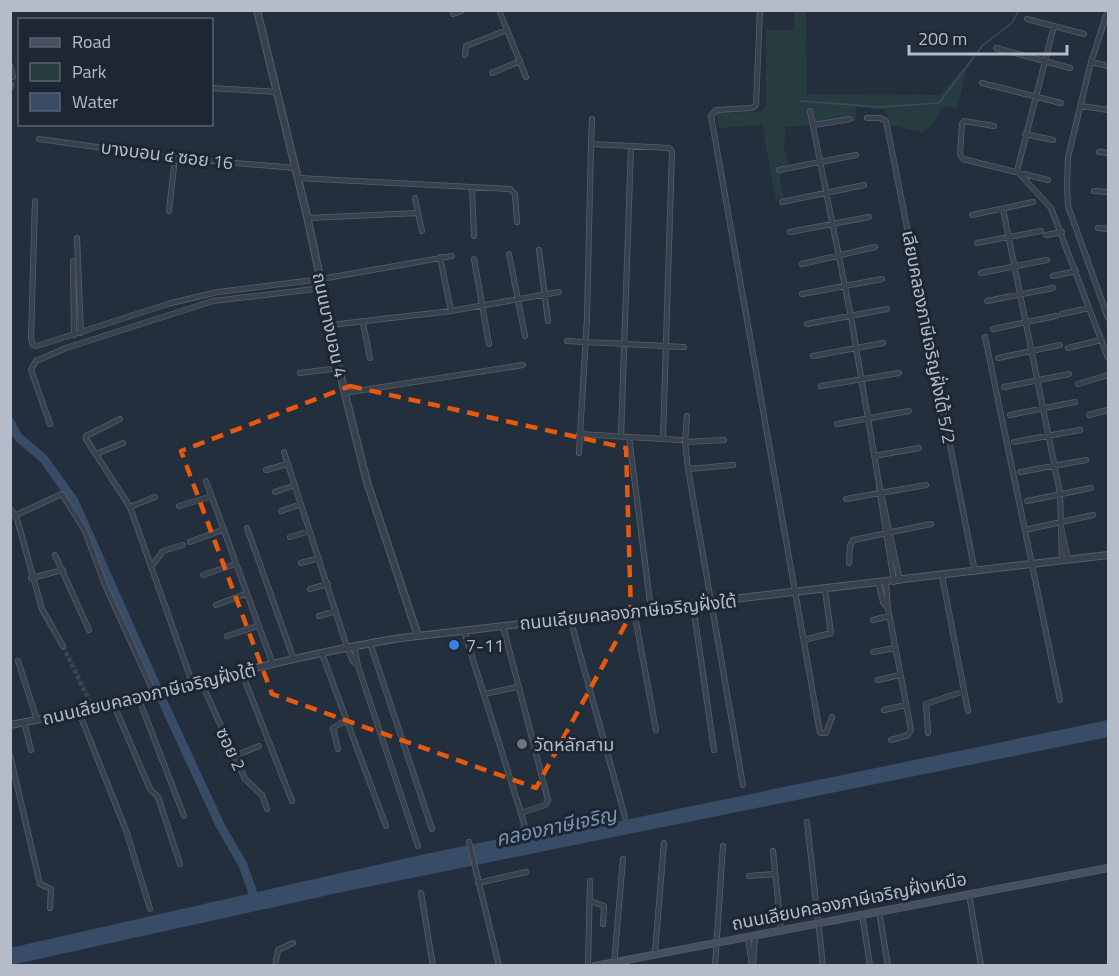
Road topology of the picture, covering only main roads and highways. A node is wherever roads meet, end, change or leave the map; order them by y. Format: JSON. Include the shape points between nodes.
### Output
{"nodes":[{"id":1,"x":1108,"y":868,"type":"edge"},
{"id":2,"x":614,"y":963,"type":"edge"},
{"id":3,"x":595,"y":966,"type":"edge"}],
"edges":[{"from":1,"to":2,"type":"main road","name":"ถนนเลียบคลองภาษีเจริญฝั่งเหนือ","via":[[655,952]]},
{"from":2,"to":3,"type":"main road","name":"ถนนเลียบคลองภาษีเจริญฝั่งเหนือ"}]}
